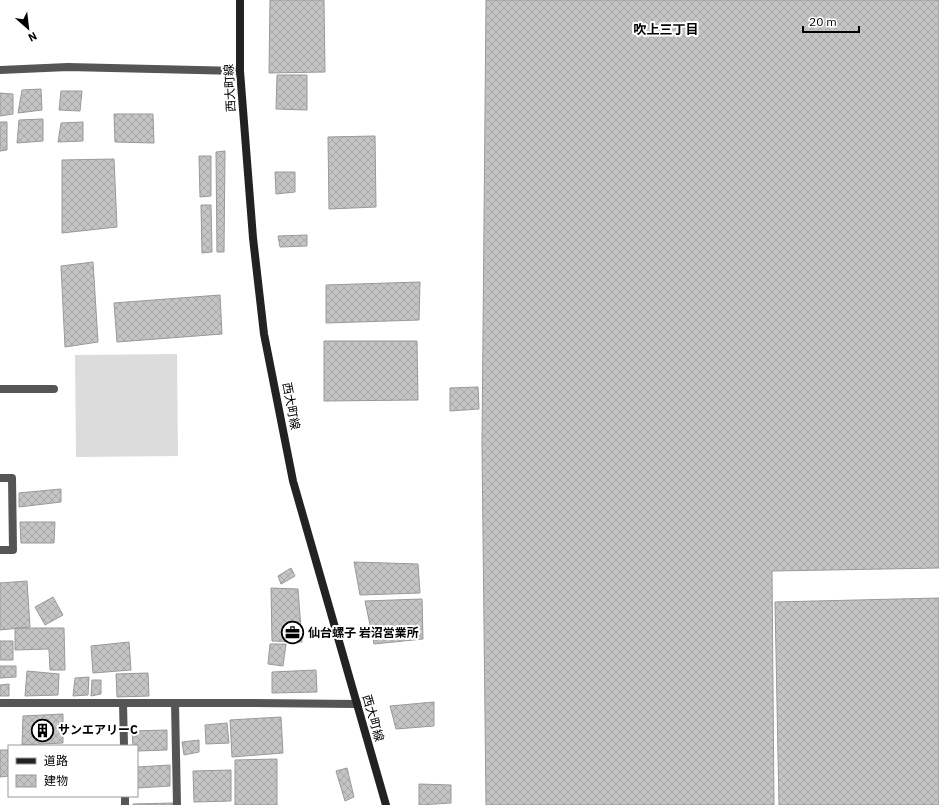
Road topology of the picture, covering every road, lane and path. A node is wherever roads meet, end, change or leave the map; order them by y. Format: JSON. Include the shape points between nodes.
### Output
{"nodes":[{"id":1,"x":240,"y":0,"type":"edge"},
{"id":2,"x":0,"y":70,"type":"edge"},
{"id":3,"x":240,"y":71,"type":"junction"},
{"id":4,"x":0,"y":389,"type":"edge"},
{"id":5,"x":54,"y":389,"type":"dead end"},
{"id":6,"x":0,"y":478,"type":"edge"},
{"id":7,"x":0,"y":550,"type":"edge"},
{"id":8,"x":0,"y":703,"type":"edge"},
{"id":9,"x":123,"y":703,"type":"junction"},
{"id":10,"x":175,"y":703,"type":"junction"},
{"id":11,"x":357,"y":704,"type":"junction"},
{"id":12,"x":124,"y":745,"type":"edge"},
{"id":13,"x":177,"y":805,"type":"edge"},
{"id":14,"x":386,"y":805,"type":"edge"}],
"edges":[{"from":1,"to":3,"type":"street","name":"西大町線"},
{"from":2,"to":3,"type":"street","via":[[68,67]]},
{"from":3,"to":11,"type":"street","name":"西大町線","via":[[253,238],[264,334],[293,481]]},
{"from":4,"to":5,"type":"street"},
{"from":6,"to":7,"type":"street","via":[[12,478],[13,550]]},
{"from":8,"to":9,"type":"street"},
{"from":9,"to":10,"type":"street"},
{"from":9,"to":12,"type":"street"},
{"from":10,"to":11,"type":"street"},
{"from":10,"to":13,"type":"street"},
{"from":11,"to":14,"type":"street","name":"西大町線"}]}
